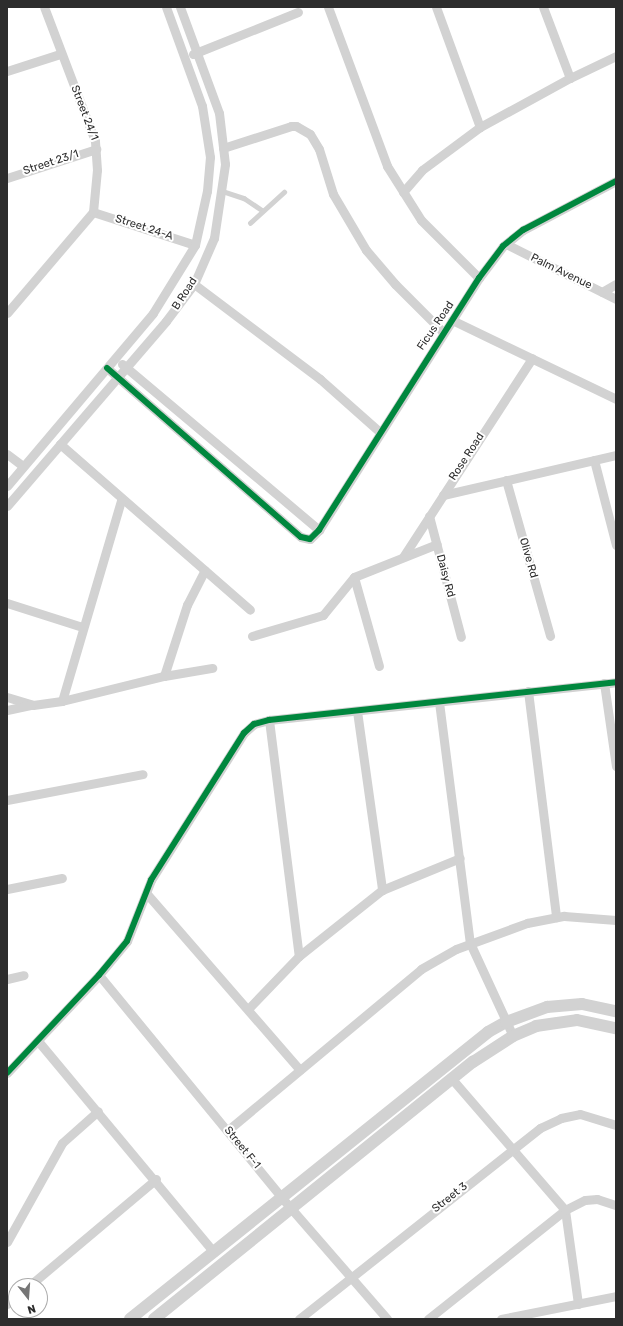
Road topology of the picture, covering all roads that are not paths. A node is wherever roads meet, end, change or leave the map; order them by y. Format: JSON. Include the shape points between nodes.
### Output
{"nodes":[{"id":1,"x":44,"y":7,"type":"edge"},
{"id":2,"x":166,"y":7,"type":"edge"},
{"id":3,"x":180,"y":7,"type":"edge"},
{"id":4,"x":328,"y":7,"type":"edge"},
{"id":5,"x":436,"y":7,"type":"edge"},
{"id":6,"x":543,"y":7,"type":"edge"},
{"id":7,"x":298,"y":12,"type":"dead end"},
{"id":8,"x":197,"y":52,"type":"junction"},
{"id":9,"x":60,"y":54,"type":"junction"},
{"id":10,"x":616,"y":56,"type":"edge"},
{"id":11,"x":184,"y":57,"type":"junction"},
{"id":12,"x":7,"y":71,"type":"edge"},
{"id":13,"x":570,"y":78,"type":"junction"},
{"id":14,"x":480,"y":127,"type":"junction"},
{"id":15,"x":223,"y":148,"type":"junction"},
{"id":16,"x":96,"y":149,"type":"junction"},
{"id":17,"x":7,"y":178,"type":"edge"},
{"id":18,"x":616,"y":181,"type":"edge"},
{"id":19,"x":222,"y":192,"type":"junction"},
{"id":20,"x":284,"y":192,"type":"dead end"},
{"id":21,"x":403,"y":192,"type":"junction"},
{"id":22,"x":262,"y":210,"type":"junction"},
{"id":23,"x":93,"y":212,"type":"junction"},
{"id":24,"x":250,"y":223,"type":"dead end"},
{"id":25,"x":506,"y":244,"type":"junction"},
{"id":26,"x":195,"y":245,"type":"junction"},
{"id":27,"x":479,"y":278,"type":"junction"},
{"id":28,"x":194,"y":284,"type":"junction"},
{"id":29,"x":616,"y":284,"type":"edge"},
{"id":30,"x":602,"y":292,"type":"junction"},
{"id":31,"x":616,"y":298,"type":"edge"},
{"id":32,"x":7,"y":313,"type":"edge"},
{"id":33,"x":452,"y":320,"type":"junction"},
{"id":34,"x":443,"y":332,"type":"junction"},
{"id":35,"x":115,"y":358,"type":"junction"},
{"id":36,"x":532,"y":358,"type":"junction"},
{"id":37,"x":126,"y":367,"type":"junction"},
{"id":38,"x":107,"y":368,"type":"junction"},
{"id":39,"x":118,"y":377,"type":"junction"},
{"id":40,"x":616,"y":399,"type":"edge"},
{"id":41,"x":380,"y":432,"type":"junction"},
{"id":42,"x":60,"y":444,"type":"junction"},
{"id":43,"x":7,"y":454,"type":"edge"},
{"id":44,"x":616,"y":455,"type":"edge"},
{"id":45,"x":594,"y":460,"type":"junction"},
{"id":46,"x":23,"y":466,"type":"junction"},
{"id":47,"x":506,"y":480,"type":"junction"},
{"id":48,"x":7,"y":486,"type":"edge"},
{"id":49,"x":443,"y":495,"type":"junction"},
{"id":50,"x":121,"y":500,"type":"junction"},
{"id":51,"x":7,"y":506,"type":"edge"},
{"id":52,"x":429,"y":516,"type":"junction"},
{"id":53,"x":319,"y":530,"type":"junction"},
{"id":54,"x":437,"y":544,"type":"junction"},
{"id":55,"x":616,"y":545,"type":"edge"},
{"id":56,"x":403,"y":557,"type":"junction"},
{"id":57,"x":205,"y":570,"type":"junction"},
{"id":58,"x":354,"y":577,"type":"junction"},
{"id":59,"x":7,"y":603,"type":"edge"},
{"id":60,"x":250,"y":610,"type":"dead end"},
{"id":61,"x":82,"y":627,"type":"junction"},
{"id":62,"x":252,"y":636,"type":"dead end"},
{"id":63,"x":550,"y":636,"type":"dead end"},
{"id":64,"x":462,"y":637,"type":"dead end"},
{"id":65,"x":379,"y":666,"type":"dead end"},
{"id":66,"x":212,"y":668,"type":"dead end"},
{"id":67,"x":164,"y":676,"type":"junction"},
{"id":68,"x":616,"y":682,"type":"edge"},
{"id":69,"x":604,"y":683,"type":"junction"},
{"id":70,"x":528,"y":691,"type":"junction"},
{"id":71,"x":7,"y":697,"type":"edge"},
{"id":72,"x":62,"y":701,"type":"junction"},
{"id":73,"x":438,"y":702,"type":"junction"},
{"id":74,"x":33,"y":704,"type":"junction"},
{"id":75,"x":7,"y":710,"type":"edge"},
{"id":76,"x":357,"y":711,"type":"junction"},
{"id":77,"x":269,"y":720,"type":"junction"},
{"id":78,"x":616,"y":766,"type":"edge"},
{"id":79,"x":143,"y":774,"type":"dead end"},
{"id":80,"x":7,"y":800,"type":"edge"},
{"id":81,"x":460,"y":858,"type":"junction"},
{"id":82,"x":62,"y":878,"type":"dead end"},
{"id":83,"x":7,"y":889,"type":"edge"},
{"id":84,"x":382,"y":890,"type":"junction"},
{"id":85,"x":147,"y":894,"type":"junction"},
{"id":86,"x":556,"y":917,"type":"junction"},
{"id":87,"x":616,"y":920,"type":"edge"},
{"id":88,"x":470,"y":943,"type":"junction"},
{"id":89,"x":299,"y":956,"type":"junction"},
{"id":90,"x":24,"y":975,"type":"dead end"},
{"id":91,"x":99,"y":975,"type":"junction"},
{"id":92,"x":7,"y":979,"type":"edge"},
{"id":93,"x":248,"y":1008,"type":"junction"},
{"id":94,"x":616,"y":1011,"type":"edge"},
{"id":95,"x":506,"y":1022,"type":"junction"},
{"id":96,"x":616,"y":1028,"type":"edge"},
{"id":97,"x":513,"y":1036,"type":"junction"},
{"id":98,"x":38,"y":1041,"type":"junction"},
{"id":99,"x":300,"y":1070,"type":"junction"},
{"id":100,"x":7,"y":1073,"type":"edge"},
{"id":101,"x":452,"y":1079,"type":"junction"},
{"id":102,"x":98,"y":1111,"type":"junction"},
{"id":103,"x":616,"y":1125,"type":"edge"},
{"id":104,"x":228,"y":1130,"type":"junction"},
{"id":105,"x":514,"y":1149,"type":"junction"},
{"id":106,"x":156,"y":1179,"type":"junction"},
{"id":107,"x":282,"y":1198,"type":"junction"},
{"id":108,"x":616,"y":1205,"type":"edge"},
{"id":109,"x":292,"y":1209,"type":"junction"},
{"id":110,"x":565,"y":1210,"type":"junction"},
{"id":111,"x":7,"y":1242,"type":"edge"},
{"id":112,"x":214,"y":1252,"type":"junction"},
{"id":113,"x":38,"y":1278,"type":"edge"},
{"id":114,"x":350,"y":1278,"type":"junction"},
{"id":115,"x":616,"y":1296,"type":"edge"},
{"id":116,"x":578,"y":1304,"type":"junction"},
{"id":117,"x":130,"y":1319,"type":"edge"},
{"id":118,"x":154,"y":1319,"type":"edge"},
{"id":119,"x":299,"y":1319,"type":"edge"},
{"id":120,"x":387,"y":1319,"type":"edge"},
{"id":121,"x":428,"y":1319,"type":"edge"},
{"id":122,"x":501,"y":1319,"type":"edge"}],
"edges":[{"from":1,"to":9,"type":"street","name":"Street 24/1"},
{"from":2,"to":11,"type":"street","name":"B Road"},
{"from":3,"to":8,"type":"street","name":"B Road"},
{"from":4,"to":21,"type":"street","via":[[388,166]]},
{"from":5,"to":14,"type":"street"},
{"from":6,"to":13,"type":"street"},
{"from":7,"to":8,"type":"street"},
{"from":8,"to":11,"type":"street"},
{"from":8,"to":15,"type":"street","name":"B Road","via":[[219,113]]},
{"from":9,"to":12,"type":"street"},
{"from":9,"to":16,"type":"street","name":"Street 24/1"},
{"from":10,"to":13,"type":"street"},
{"from":11,"to":26,"type":"street","name":"B Road","via":[[202,106],[210,157],[207,191]]},
{"from":13,"to":14,"type":"street"},
{"from":14,"to":21,"type":"street","via":[[422,170]]},
{"from":15,"to":19,"type":"street","name":"B Road"},
{"from":15,"to":34,"type":"street","via":[[291,126],[310,134],[316,142],[339,207],[366,250],[395,284]]},
{"from":16,"to":17,"type":"street","name":"Street 23/1"},
{"from":16,"to":23,"type":"street","name":"Street 24/1"},
{"from":18,"to":25,"type":"street","name":"Ficus Road","via":[[523,230]]},
{"from":19,"to":22,"type":"lane","via":[[244,198]]},
{"from":19,"to":28,"type":"street","name":"B Road","via":[[214,238]]},
{"from":20,"to":22,"type":"lane"},
{"from":21,"to":27,"type":"street","via":[[422,220]]},
{"from":22,"to":24,"type":"lane"},
{"from":23,"to":26,"type":"street","name":"Street 24-A"},
{"from":23,"to":32,"type":"street"},
{"from":25,"to":27,"type":"street","name":"Ficus Road"},
{"from":25,"to":30,"type":"street","name":"Palm Avenue"},
{"from":26,"to":35,"type":"street","name":"B Road","via":[[153,312]]},
{"from":27,"to":33,"type":"street","name":"Ficus Road"},
{"from":28,"to":37,"type":"street","name":"B Road"},
{"from":28,"to":41,"type":"street","via":[[320,379]]},
{"from":29,"to":30,"type":"street"},
{"from":30,"to":31,"type":"street","name":"Palm Avenue"},
{"from":33,"to":34,"type":"street","name":"Ficus Road"},
{"from":33,"to":36,"type":"street"},
{"from":34,"to":41,"type":"street","name":"Ficus Road"},
{"from":35,"to":37,"type":"street"},
{"from":35,"to":38,"type":"street","name":"B Road"},
{"from":36,"to":40,"type":"street"},
{"from":36,"to":49,"type":"street","name":"Rose Road"},
{"from":37,"to":39,"type":"street","name":"B Road"},
{"from":37,"to":53,"type":"street"},
{"from":38,"to":39,"type":"street"},
{"from":38,"to":46,"type":"street","name":"B Road"},
{"from":39,"to":42,"type":"street","name":"B Road"},
{"from":39,"to":53,"type":"street","via":[[301,536],[310,539]]},
{"from":41,"to":53,"type":"street","name":"Ficus Road"},
{"from":42,"to":50,"type":"street"},
{"from":42,"to":51,"type":"street","name":"B Road"},
{"from":43,"to":46,"type":"street"},
{"from":44,"to":45,"type":"street"},
{"from":45,"to":47,"type":"street"},
{"from":45,"to":55,"type":"street"},
{"from":46,"to":48,"type":"street","name":"B Road"},
{"from":47,"to":49,"type":"street"},
{"from":47,"to":63,"type":"street","name":"Olive Rd"},
{"from":49,"to":52,"type":"street","name":"Rose Road"},
{"from":50,"to":57,"type":"street"},
{"from":50,"to":61,"type":"street"},
{"from":52,"to":54,"type":"street","name":"Daisy Rd"},
{"from":52,"to":56,"type":"street","name":"Rose Road"},
{"from":54,"to":56,"type":"street"},
{"from":54,"to":64,"type":"street","name":"Daisy Rd"},
{"from":56,"to":58,"type":"street"},
{"from":57,"to":60,"type":"street"},
{"from":57,"to":67,"type":"street","via":[[187,605]]},
{"from":58,"to":62,"type":"street","via":[[323,615]]},
{"from":58,"to":65,"type":"street"},
{"from":59,"to":61,"type":"street"},
{"from":61,"to":72,"type":"street"},
{"from":66,"to":67,"type":"street"},
{"from":67,"to":72,"type":"street"},
{"from":68,"to":69,"type":"street"},
{"from":69,"to":70,"type":"street"},
{"from":69,"to":78,"type":"street"},
{"from":70,"to":73,"type":"street"},
{"from":70,"to":86,"type":"street"},
{"from":71,"to":74,"type":"street"},
{"from":72,"to":74,"type":"street"},
{"from":73,"to":76,"type":"street"},
{"from":73,"to":81,"type":"street"},
{"from":74,"to":75,"type":"street"},
{"from":76,"to":77,"type":"street"},
{"from":76,"to":84,"type":"street"},
{"from":77,"to":85,"type":"street","via":[[254,724],[244,733],[151,880]]},
{"from":77,"to":89,"type":"street"},
{"from":79,"to":80,"type":"street"},
{"from":81,"to":84,"type":"street"},
{"from":81,"to":88,"type":"street"},
{"from":82,"to":83,"type":"street"},
{"from":84,"to":89,"type":"street"},
{"from":85,"to":91,"type":"street","via":[[127,941]]},
{"from":85,"to":93,"type":"street"},
{"from":86,"to":87,"type":"street"},
{"from":86,"to":88,"type":"street","via":[[527,923]]},
{"from":88,"to":95,"type":"street"},
{"from":88,"to":99,"type":"street","via":[[421,969]]},
{"from":89,"to":93,"type":"street"},
{"from":90,"to":92,"type":"street"},
{"from":91,"to":98,"type":"street"},
{"from":91,"to":104,"type":"street","name":"Street F-1"},
{"from":93,"to":99,"type":"street"},
{"from":94,"to":95,"type":"street","via":[[582,1004],[566,1004],[547,1007]]},
{"from":95,"to":97,"type":"street"},
{"from":95,"to":107,"type":"street","via":[[475,1041]]},
{"from":96,"to":97,"type":"street","via":[[577,1020],[536,1026]]},
{"from":97,"to":101,"type":"street"},
{"from":98,"to":100,"type":"street"},
{"from":98,"to":102,"type":"street"},
{"from":99,"to":104,"type":"street"},
{"from":101,"to":105,"type":"street"},
{"from":101,"to":109,"type":"street"},
{"from":102,"to":106,"type":"street"},
{"from":102,"to":111,"type":"street","via":[[62,1143]]},
{"from":103,"to":105,"type":"street","name":"Street 3","via":[[580,1114],[561,1118],[540,1128]]},
{"from":104,"to":107,"type":"street","name":"Street F-1"},
{"from":105,"to":110,"type":"street"},
{"from":105,"to":114,"type":"street","name":"Street 3"},
{"from":106,"to":112,"type":"street"},
{"from":106,"to":113,"type":"street"},
{"from":107,"to":109,"type":"street","name":"Street F-1"},
{"from":107,"to":112,"type":"street"},
{"from":108,"to":110,"type":"street","via":[[597,1199],[585,1200]]},
{"from":109,"to":114,"type":"street","name":"Street F-1"},
{"from":109,"to":118,"type":"street"},
{"from":110,"to":116,"type":"street"},
{"from":110,"to":121,"type":"street"},
{"from":112,"to":117,"type":"street"},
{"from":114,"to":119,"type":"street","name":"Street 3"},
{"from":114,"to":120,"type":"street","name":"Street F-1"},
{"from":115,"to":116,"type":"street"},
{"from":116,"to":122,"type":"street"}]}
